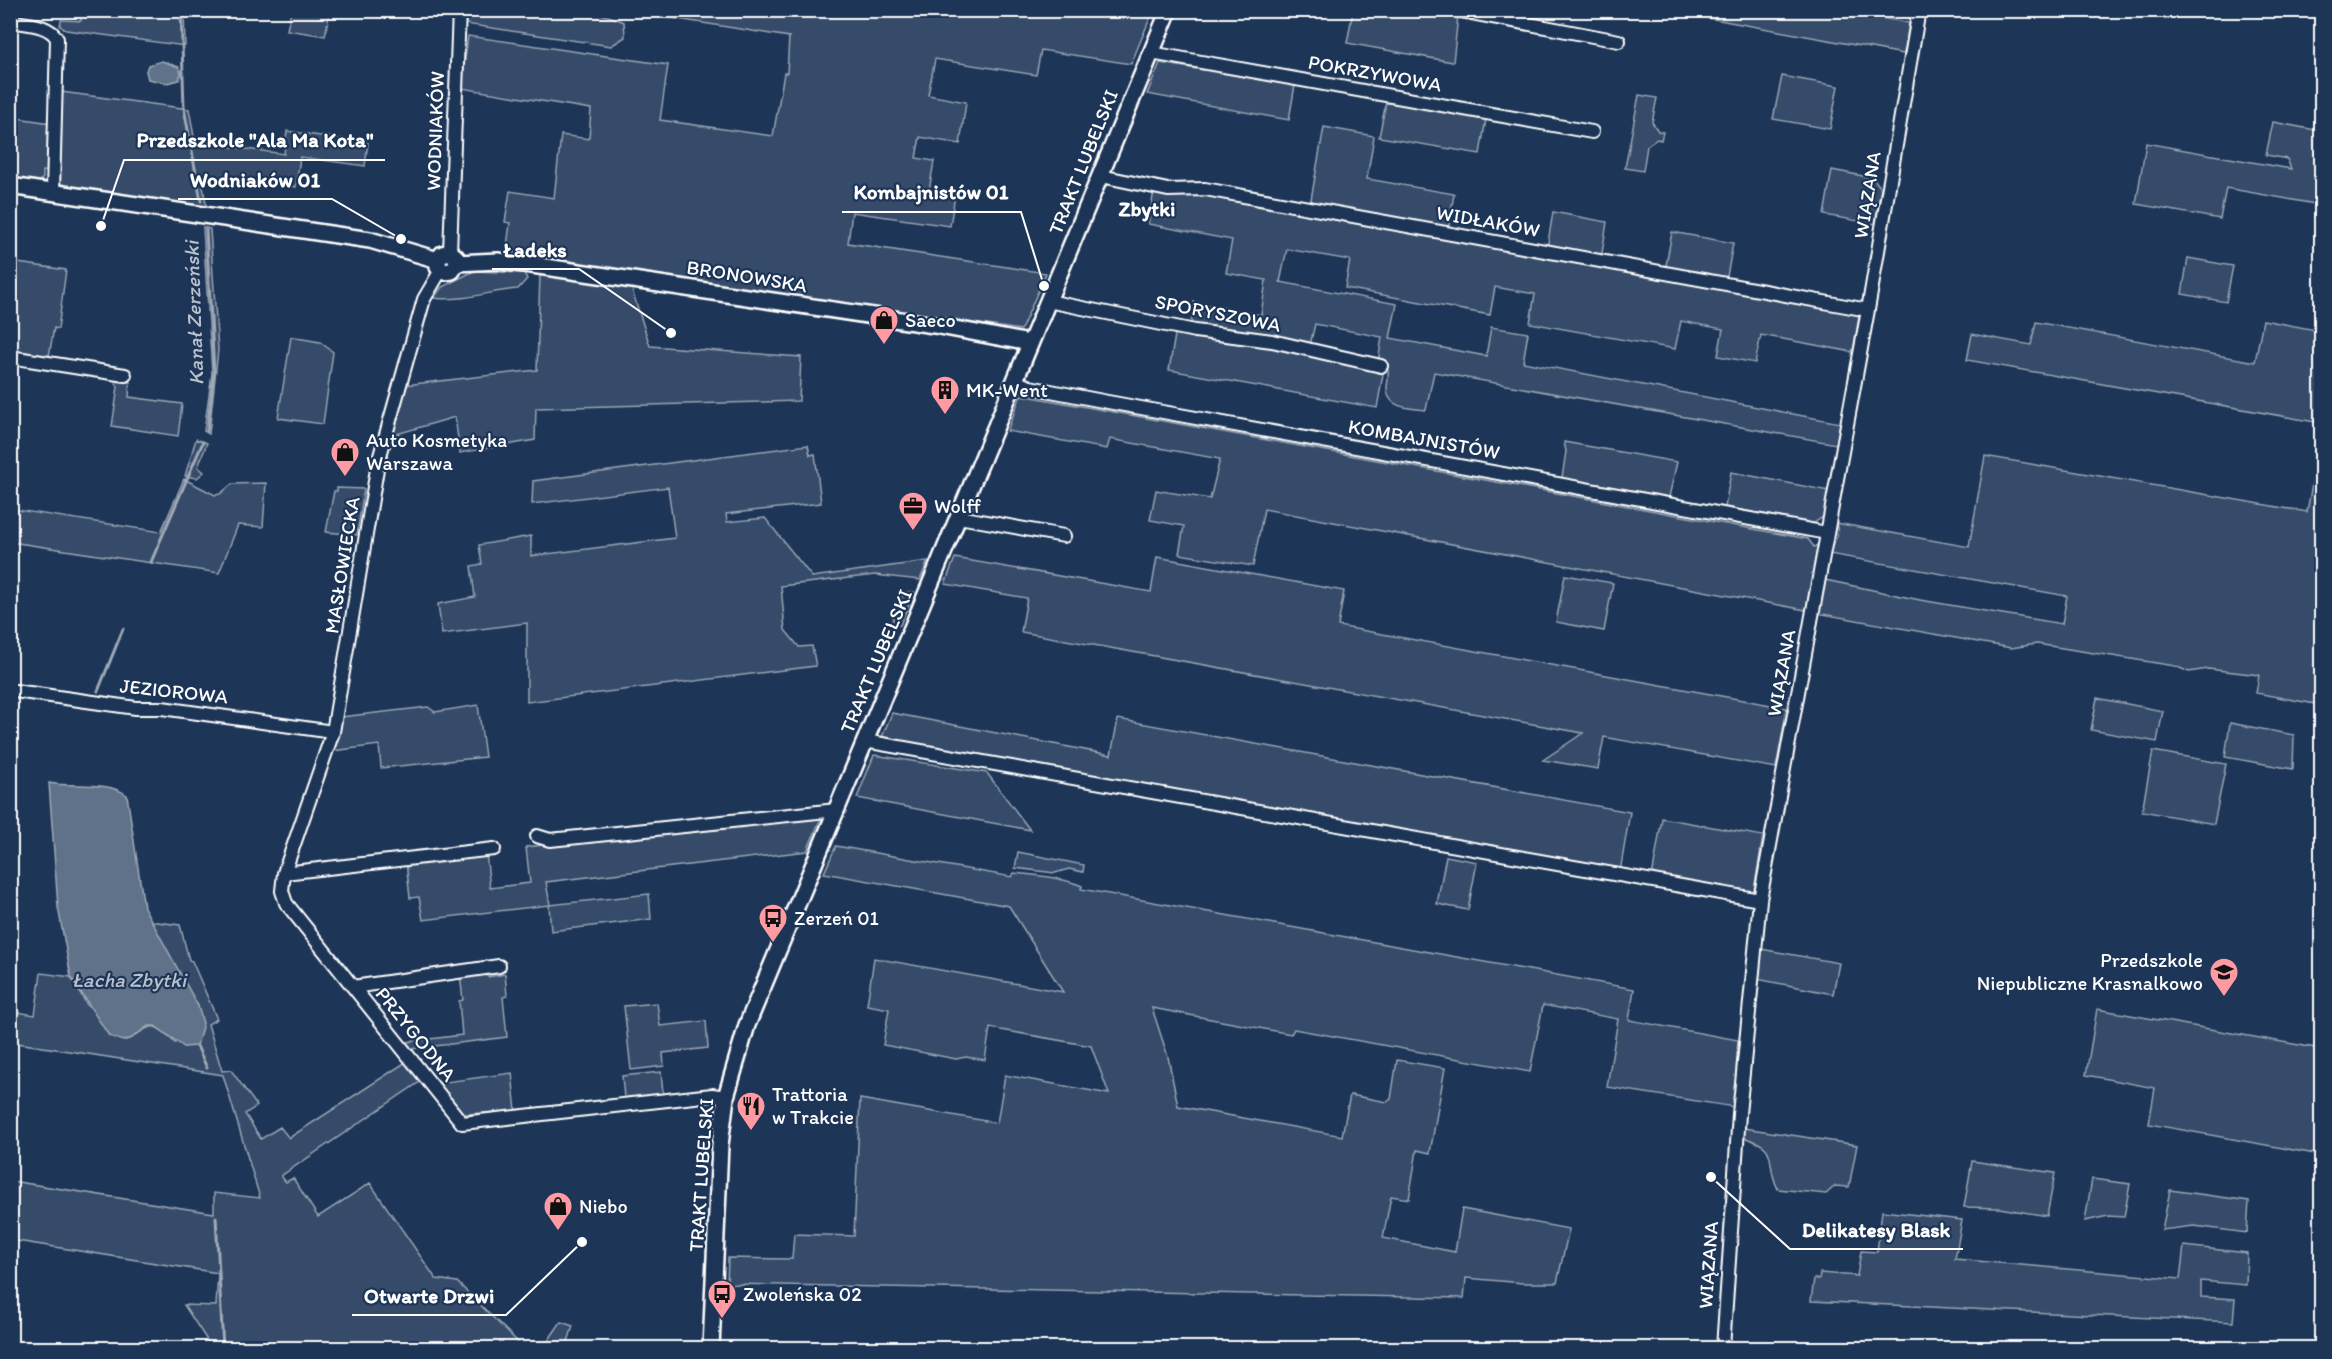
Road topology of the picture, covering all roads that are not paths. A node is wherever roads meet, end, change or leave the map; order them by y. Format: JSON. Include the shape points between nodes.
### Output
{"nodes":[{"id":1,"x":459,"y":10,"type":"edge"},
{"id":2,"x":1169,"y":10,"type":"edge"},
{"id":3,"x":1455,"y":10,"type":"edge"},
{"id":4,"x":1918,"y":10,"type":"edge"},
{"id":5,"x":10,"y":21,"type":"edge"},
{"id":6,"x":1619,"y":41,"type":"dead end"},
{"id":7,"x":1151,"y":53,"type":"junction"},
{"id":8,"x":1592,"y":132,"type":"dead end"},
{"id":9,"x":1101,"y":176,"type":"junction"},
{"id":10,"x":10,"y":186,"type":"edge"},
{"id":11,"x":53,"y":191,"type":"junction"},
{"id":12,"x":446,"y":261,"type":"junction"},
{"id":13,"x":1048,"y":301,"type":"junction"},
{"id":14,"x":1868,"y":310,"type":"junction"},
{"id":15,"x":1030,"y":343,"type":"junction"},
{"id":16,"x":10,"y":357,"type":"edge"},
{"id":17,"x":1381,"y":366,"type":"dead end"},
{"id":18,"x":125,"y":375,"type":"dead end"},
{"id":19,"x":1015,"y":381,"type":"junction"},
{"id":20,"x":959,"y":517,"type":"junction"},
{"id":21,"x":1827,"y":533,"type":"junction"},
{"id":22,"x":1064,"y":536,"type":"dead end"},
{"id":23,"x":10,"y":693,"type":"edge"},
{"id":24,"x":333,"y":732,"type":"junction"},
{"id":25,"x":865,"y":741,"type":"junction"},
{"id":26,"x":837,"y":810,"type":"junction"},
{"id":27,"x":537,"y":836,"type":"dead end"},
{"id":28,"x":494,"y":849,"type":"dead end"},
{"id":29,"x":284,"y":873,"type":"junction"},
{"id":30,"x":1760,"y":900,"type":"junction"},
{"id":31,"x":499,"y":966,"type":"dead end"},
{"id":32,"x":353,"y":987,"type":"junction"},
{"id":33,"x":726,"y":1097,"type":"junction"},
{"id":34,"x":711,"y":1348,"type":"edge"},
{"id":35,"x":1723,"y":1348,"type":"edge"}],
"edges":[{"from":1,"to":12,"type":"street","name":"WODNIAKÓW"},
{"from":2,"to":7,"type":"street","name":"TRAKT LUBELSKI"},
{"from":3,"to":6,"type":"street"},
{"from":4,"to":14,"type":"street","name":"WIĄZANA"},
{"from":5,"to":11,"type":"street","via":[[43,27],[57,39]]},
{"from":7,"to":8,"type":"street","name":"POKRZYWOWA"},
{"from":7,"to":9,"type":"street","name":"TRAKT LUBELSKI"},
{"from":9,"to":13,"type":"street","name":"TRAKT LUBELSKI"},
{"from":9,"to":14,"type":"street","name":"WIDŁAKÓW","via":[[1167,190],[1205,189]]},
{"from":10,"to":11,"type":"street","name":"BRONOWSKA"},
{"from":11,"to":12,"type":"street","name":"BRONOWSKA","via":[[370,240]]},
{"from":12,"to":15,"type":"street","name":"BRONOWSKA","via":[[523,263]]},
{"from":12,"to":24,"type":"street","name":"MASŁOWIECKA","via":[[424,299],[378,463]]},
{"from":13,"to":15,"type":"street","name":"TRAKT LUBELSKI"},
{"from":13,"to":17,"type":"street","name":"SPORYSZOWA","via":[[1195,331],[1272,341]]},
{"from":14,"to":21,"type":"street","name":"WIĄZANA"},
{"from":15,"to":19,"type":"street","name":"TRAKT LUBELSKI"},
{"from":16,"to":18,"type":"street"},
{"from":19,"to":20,"type":"street","name":"TRAKT LUBELSKI"},
{"from":19,"to":21,"type":"street","name":"KOMBAJNISTÓW","via":[[1120,404]]},
{"from":20,"to":22,"type":"street"},
{"from":20,"to":25,"type":"street","name":"TRAKT LUBELSKI"},
{"from":21,"to":30,"type":"street","name":"WIĄZANA"},
{"from":23,"to":24,"type":"street","name":"JEZIOROWA","via":[[162,708]]},
{"from":24,"to":29,"type":"street","name":"PRZYGODNA"},
{"from":25,"to":26,"type":"street","name":"TRAKT LUBELSKI"},
{"from":25,"to":30,"type":"street"},
{"from":26,"to":27,"type":"street","via":[[550,840]]},
{"from":26,"to":33,"type":"street","name":"TRAKT LUBELSKI","via":[[747,1025]]},
{"from":28,"to":29,"type":"street"},
{"from":29,"to":32,"type":"street","name":"PRZYGODNA","via":[[282,891],[293,915]]},
{"from":30,"to":35,"type":"street","name":"WIĄZANA","via":[[1739,1113]]},
{"from":31,"to":32,"type":"street"},
{"from":32,"to":33,"type":"street","name":"PRZYGODNA","via":[[462,1123],[701,1096]]},
{"from":33,"to":34,"type":"street","name":"TRAKT LUBELSKI","via":[[720,1145]]}]}
